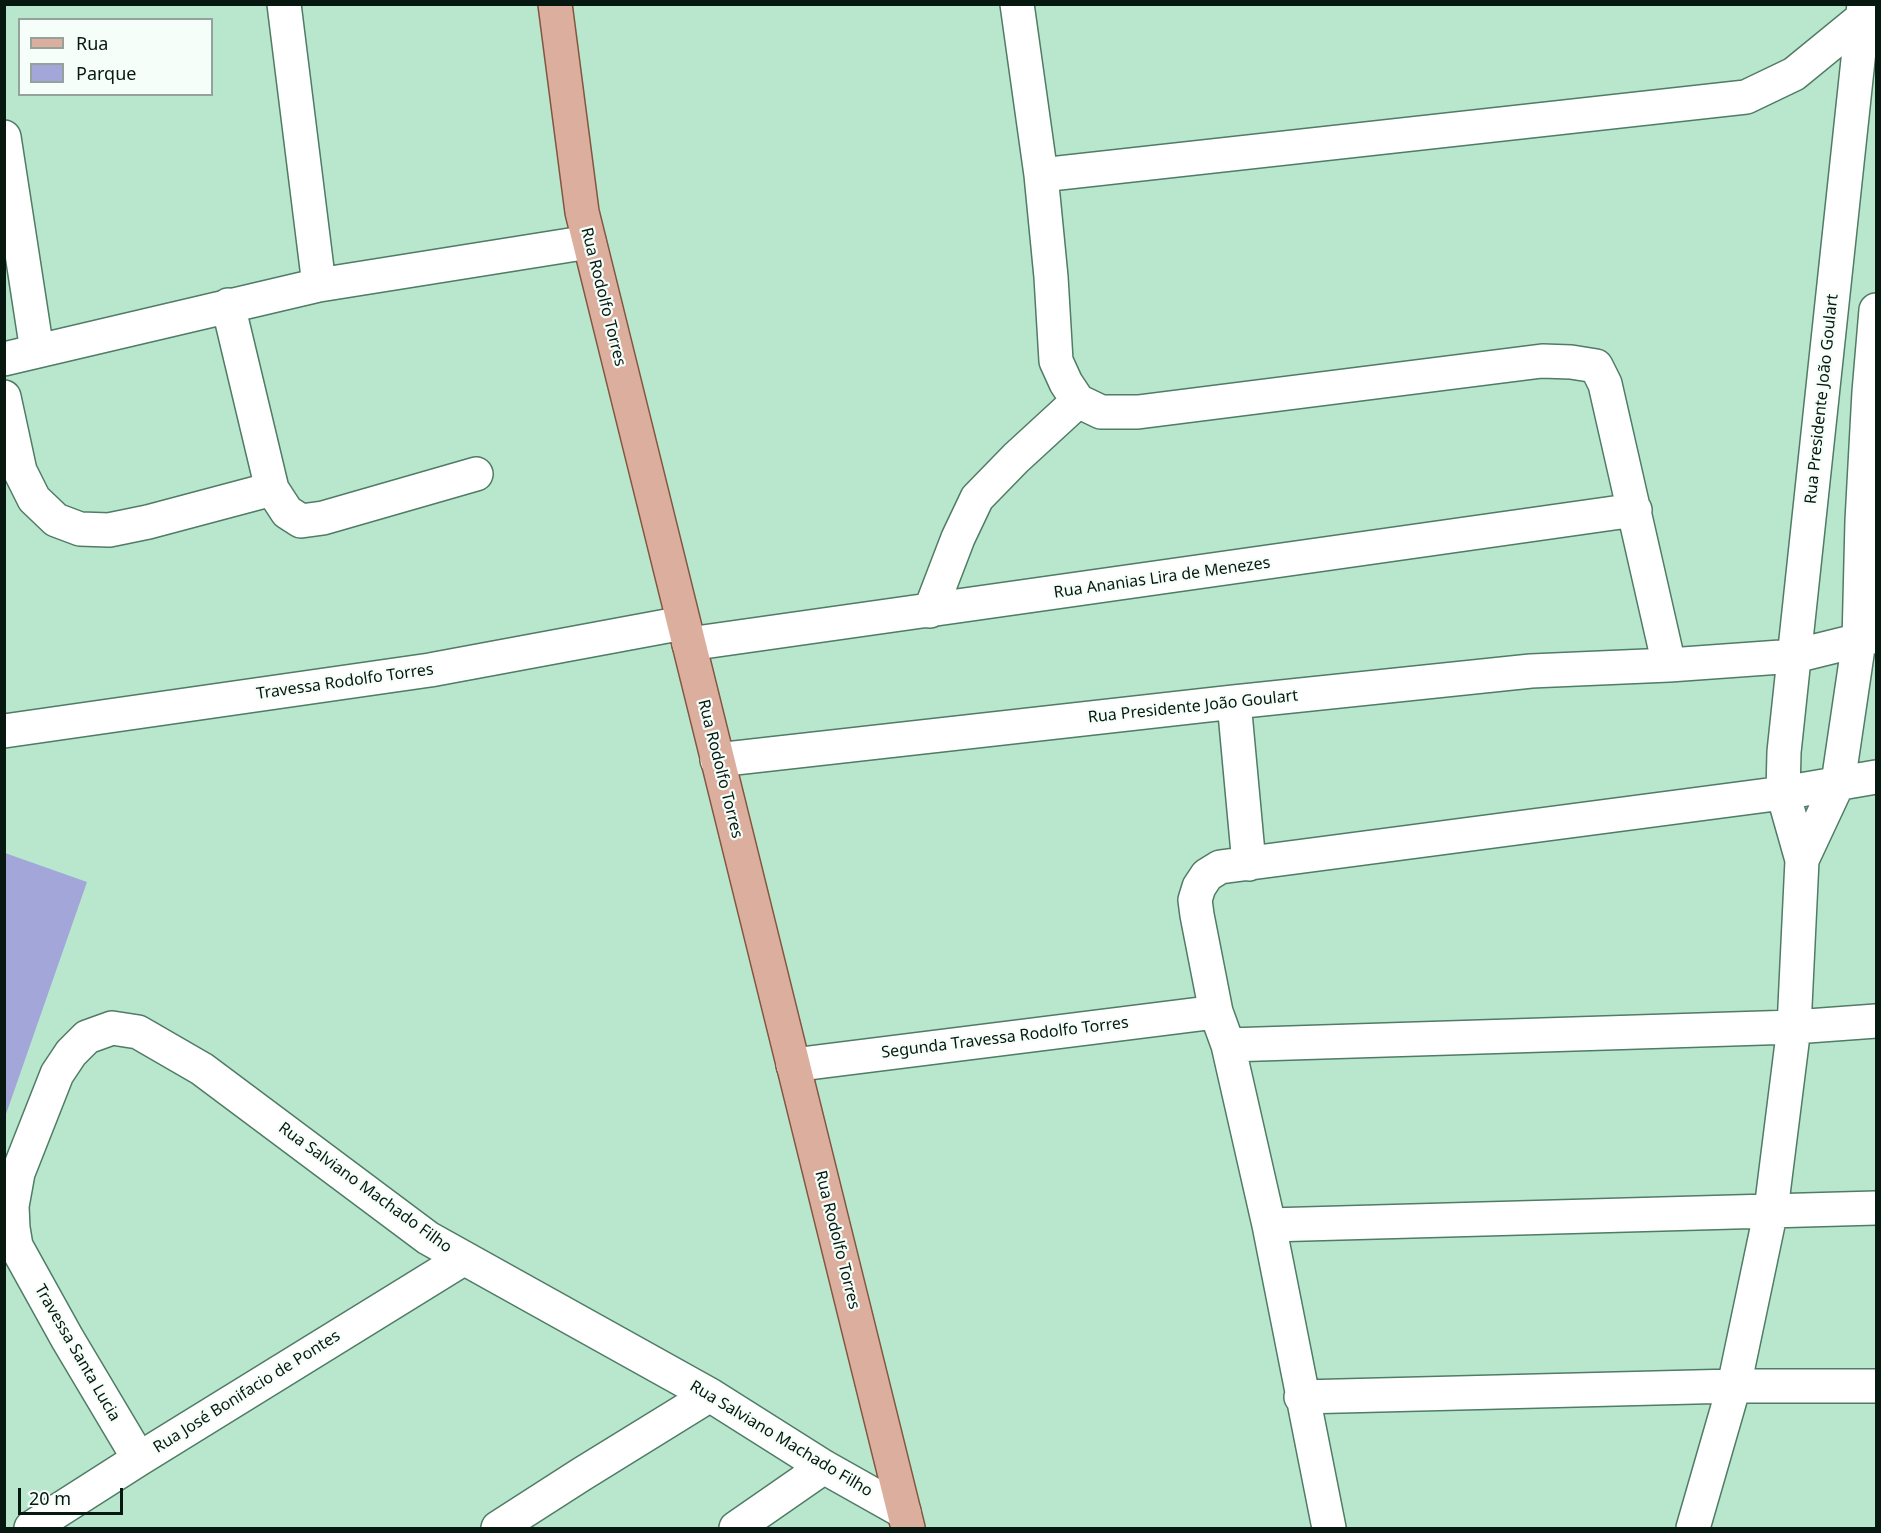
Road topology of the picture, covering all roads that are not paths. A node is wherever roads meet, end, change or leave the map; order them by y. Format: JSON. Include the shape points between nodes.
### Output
{"nodes":[{"id":1,"x":284,"y":4,"type":"edge"},
{"id":2,"x":555,"y":4,"type":"edge"},
{"id":3,"x":1017,"y":4,"type":"edge"},
{"id":4,"x":1868,"y":10,"type":"edge"},
{"id":5,"x":4,"y":138,"type":"edge"},
{"id":6,"x":1041,"y":175,"type":"junction"},
{"id":7,"x":590,"y":242,"type":"junction"},
{"id":8,"x":319,"y":285,"type":"junction"},
{"id":9,"x":228,"y":305,"type":"junction"},
{"id":10,"x":1876,"y":310,"type":"edge"},
{"id":11,"x":38,"y":351,"type":"junction"},
{"id":12,"x":4,"y":359,"type":"edge"},
{"id":13,"x":1873,"y":395,"type":"edge"},
{"id":14,"x":4,"y":397,"type":"edge"},
{"id":15,"x":1078,"y":401,"type":"junction"},
{"id":16,"x":476,"y":474,"type":"dead end"},
{"id":17,"x":272,"y":489,"type":"junction"},
{"id":18,"x":1635,"y":510,"type":"junction"},
{"id":19,"x":930,"y":611,"type":"junction"},
{"id":20,"x":686,"y":634,"type":"junction"},
{"id":21,"x":1868,"y":638,"type":"edge"},
{"id":22,"x":1795,"y":656,"type":"junction"},
{"id":23,"x":1669,"y":665,"type":"junction"},
{"id":24,"x":1234,"y":702,"type":"junction"},
{"id":25,"x":4,"y":731,"type":"edge"},
{"id":26,"x":717,"y":760,"type":"junction"},
{"id":27,"x":1876,"y":777,"type":"edge"},
{"id":28,"x":1838,"y":783,"type":"junction"},
{"id":29,"x":1783,"y":793,"type":"junction"},
{"id":30,"x":1803,"y":860,"type":"junction"},
{"id":31,"x":1249,"y":864,"type":"junction"},
{"id":32,"x":1216,"y":1012,"type":"junction"},
{"id":33,"x":1876,"y":1021,"type":"edge"},
{"id":34,"x":1794,"y":1027,"type":"junction"},
{"id":35,"x":1228,"y":1046,"type":"junction"},
{"id":36,"x":793,"y":1065,"type":"junction"},
{"id":37,"x":1876,"y":1208,"type":"edge"},
{"id":38,"x":1771,"y":1210,"type":"junction"},
{"id":39,"x":1269,"y":1225,"type":"junction"},
{"id":40,"x":16,"y":1246,"type":"joint"},
{"id":41,"x":463,"y":1258,"type":"junction"},
{"id":42,"x":1734,"y":1386,"type":"junction"},
{"id":43,"x":1876,"y":1386,"type":"edge"},
{"id":44,"x":710,"y":1395,"type":"junction"},
{"id":45,"x":1301,"y":1396,"type":"junction"},
{"id":46,"x":139,"y":1459,"type":"junction"},
{"id":47,"x":824,"y":1467,"type":"junction"},
{"id":48,"x":906,"y":1520,"type":"edge"},
{"id":49,"x":31,"y":1528,"type":"edge"},
{"id":50,"x":498,"y":1528,"type":"edge"},
{"id":51,"x":736,"y":1528,"type":"edge"},
{"id":52,"x":1329,"y":1528,"type":"edge"},
{"id":53,"x":1694,"y":1528,"type":"edge"}],
"edges":[{"from":1,"to":8,"type":"street"},
{"from":2,"to":7,"type":"main road","name":"Rua Rodolfo Torres","via":[[582,212]]},
{"from":3,"to":6,"type":"street"},
{"from":4,"to":6,"type":"street","via":[[1794,74],[1746,98]]},
{"from":4,"to":22,"type":"street","name":"Rua Presidente João Goulart"},
{"from":5,"to":11,"type":"street"},
{"from":6,"to":15,"type":"street","via":[[1056,361]]},
{"from":7,"to":8,"type":"street"},
{"from":7,"to":20,"type":"main road","name":"Rua Rodolfo Torres"},
{"from":8,"to":9,"type":"street"},
{"from":9,"to":11,"type":"street"},
{"from":9,"to":17,"type":"street"},
{"from":10,"to":13,"type":"street"},
{"from":11,"to":12,"type":"street"},
{"from":13,"to":21,"type":"street","via":[[1862,521]]},
{"from":14,"to":17,"type":"street","via":[[20,471],[34,499],[56,520],[80,529],[119,528]]},
{"from":15,"to":18,"type":"street","via":[[1101,412],[1138,412],[1542,362],[1596,366],[1605,384]]},
{"from":15,"to":19,"type":"street","via":[[977,498]]},
{"from":16,"to":17,"type":"street","via":[[323,518],[301,520],[287,512]]},
{"from":18,"to":19,"type":"street","name":"Rua Ananias Lira de Menezes"},
{"from":18,"to":23,"type":"street"},
{"from":19,"to":20,"type":"street","name":"Rua Ananias Lira de Menezes"},
{"from":20,"to":25,"type":"street","name":"Travessa Rodolfo Torres"},
{"from":20,"to":26,"type":"main road","name":"Rua Rodolfo Torres"},
{"from":21,"to":22,"type":"street","name":"Rua Presidente João Goulart"},
{"from":21,"to":28,"type":"street"},
{"from":22,"to":23,"type":"street","name":"Rua Presidente João Goulart"},
{"from":22,"to":29,"type":"street","name":"Rua Presidente João Goulart"},
{"from":23,"to":24,"type":"street","name":"Rua Presidente João Goulart","via":[[1532,671]]},
{"from":24,"to":26,"type":"street","name":"Rua Presidente João Goulart"},
{"from":24,"to":31,"type":"street"},
{"from":26,"to":36,"type":"main road","name":"Rua Rodolfo Torres"},
{"from":27,"to":28,"type":"street"},
{"from":28,"to":29,"type":"street"},
{"from":28,"to":30,"type":"street"},
{"from":29,"to":30,"type":"street","name":"Rua Presidente João Goulart"},
{"from":29,"to":31,"type":"street"},
{"from":30,"to":34,"type":"street"},
{"from":31,"to":32,"type":"street","via":[[1220,867],[1207,875],[1195,900]]},
{"from":32,"to":35,"type":"street"},
{"from":32,"to":36,"type":"street","name":"Segunda Travessa Rodolfo Torres"},
{"from":33,"to":34,"type":"street"},
{"from":34,"to":35,"type":"street"},
{"from":34,"to":38,"type":"street"},
{"from":35,"to":39,"type":"street"},
{"from":36,"to":48,"type":"main road","name":"Rua Rodolfo Torres"},
{"from":37,"to":38,"type":"street"},
{"from":38,"to":39,"type":"street"},
{"from":38,"to":42,"type":"street"},
{"from":39,"to":45,"type":"street"},
{"from":40,"to":41,"type":"street","name":"Rua Salviano Machado Filho","via":[[12,1206],[18,1173],[57,1074],[87,1037],[112,1028],[138,1032],[202,1069],[428,1238]]},
{"from":40,"to":46,"type":"street","name":"Travessa Santa Lucia"},
{"from":41,"to":44,"type":"street","name":"Rua Salviano Machado Filho"},
{"from":41,"to":46,"type":"street","name":"Rua José Bonifacio de Pontes"},
{"from":42,"to":43,"type":"street"},
{"from":42,"to":45,"type":"street"},
{"from":42,"to":53,"type":"street"},
{"from":44,"to":47,"type":"street","name":"Rua Salviano Machado Filho"},
{"from":44,"to":50,"type":"street"},
{"from":45,"to":52,"type":"street"},
{"from":46,"to":49,"type":"street","name":"Rua José Bonifacio de Pontes"},
{"from":47,"to":48,"type":"street","name":"Rua Salviano Machado Filho"},
{"from":47,"to":51,"type":"street"}]}
